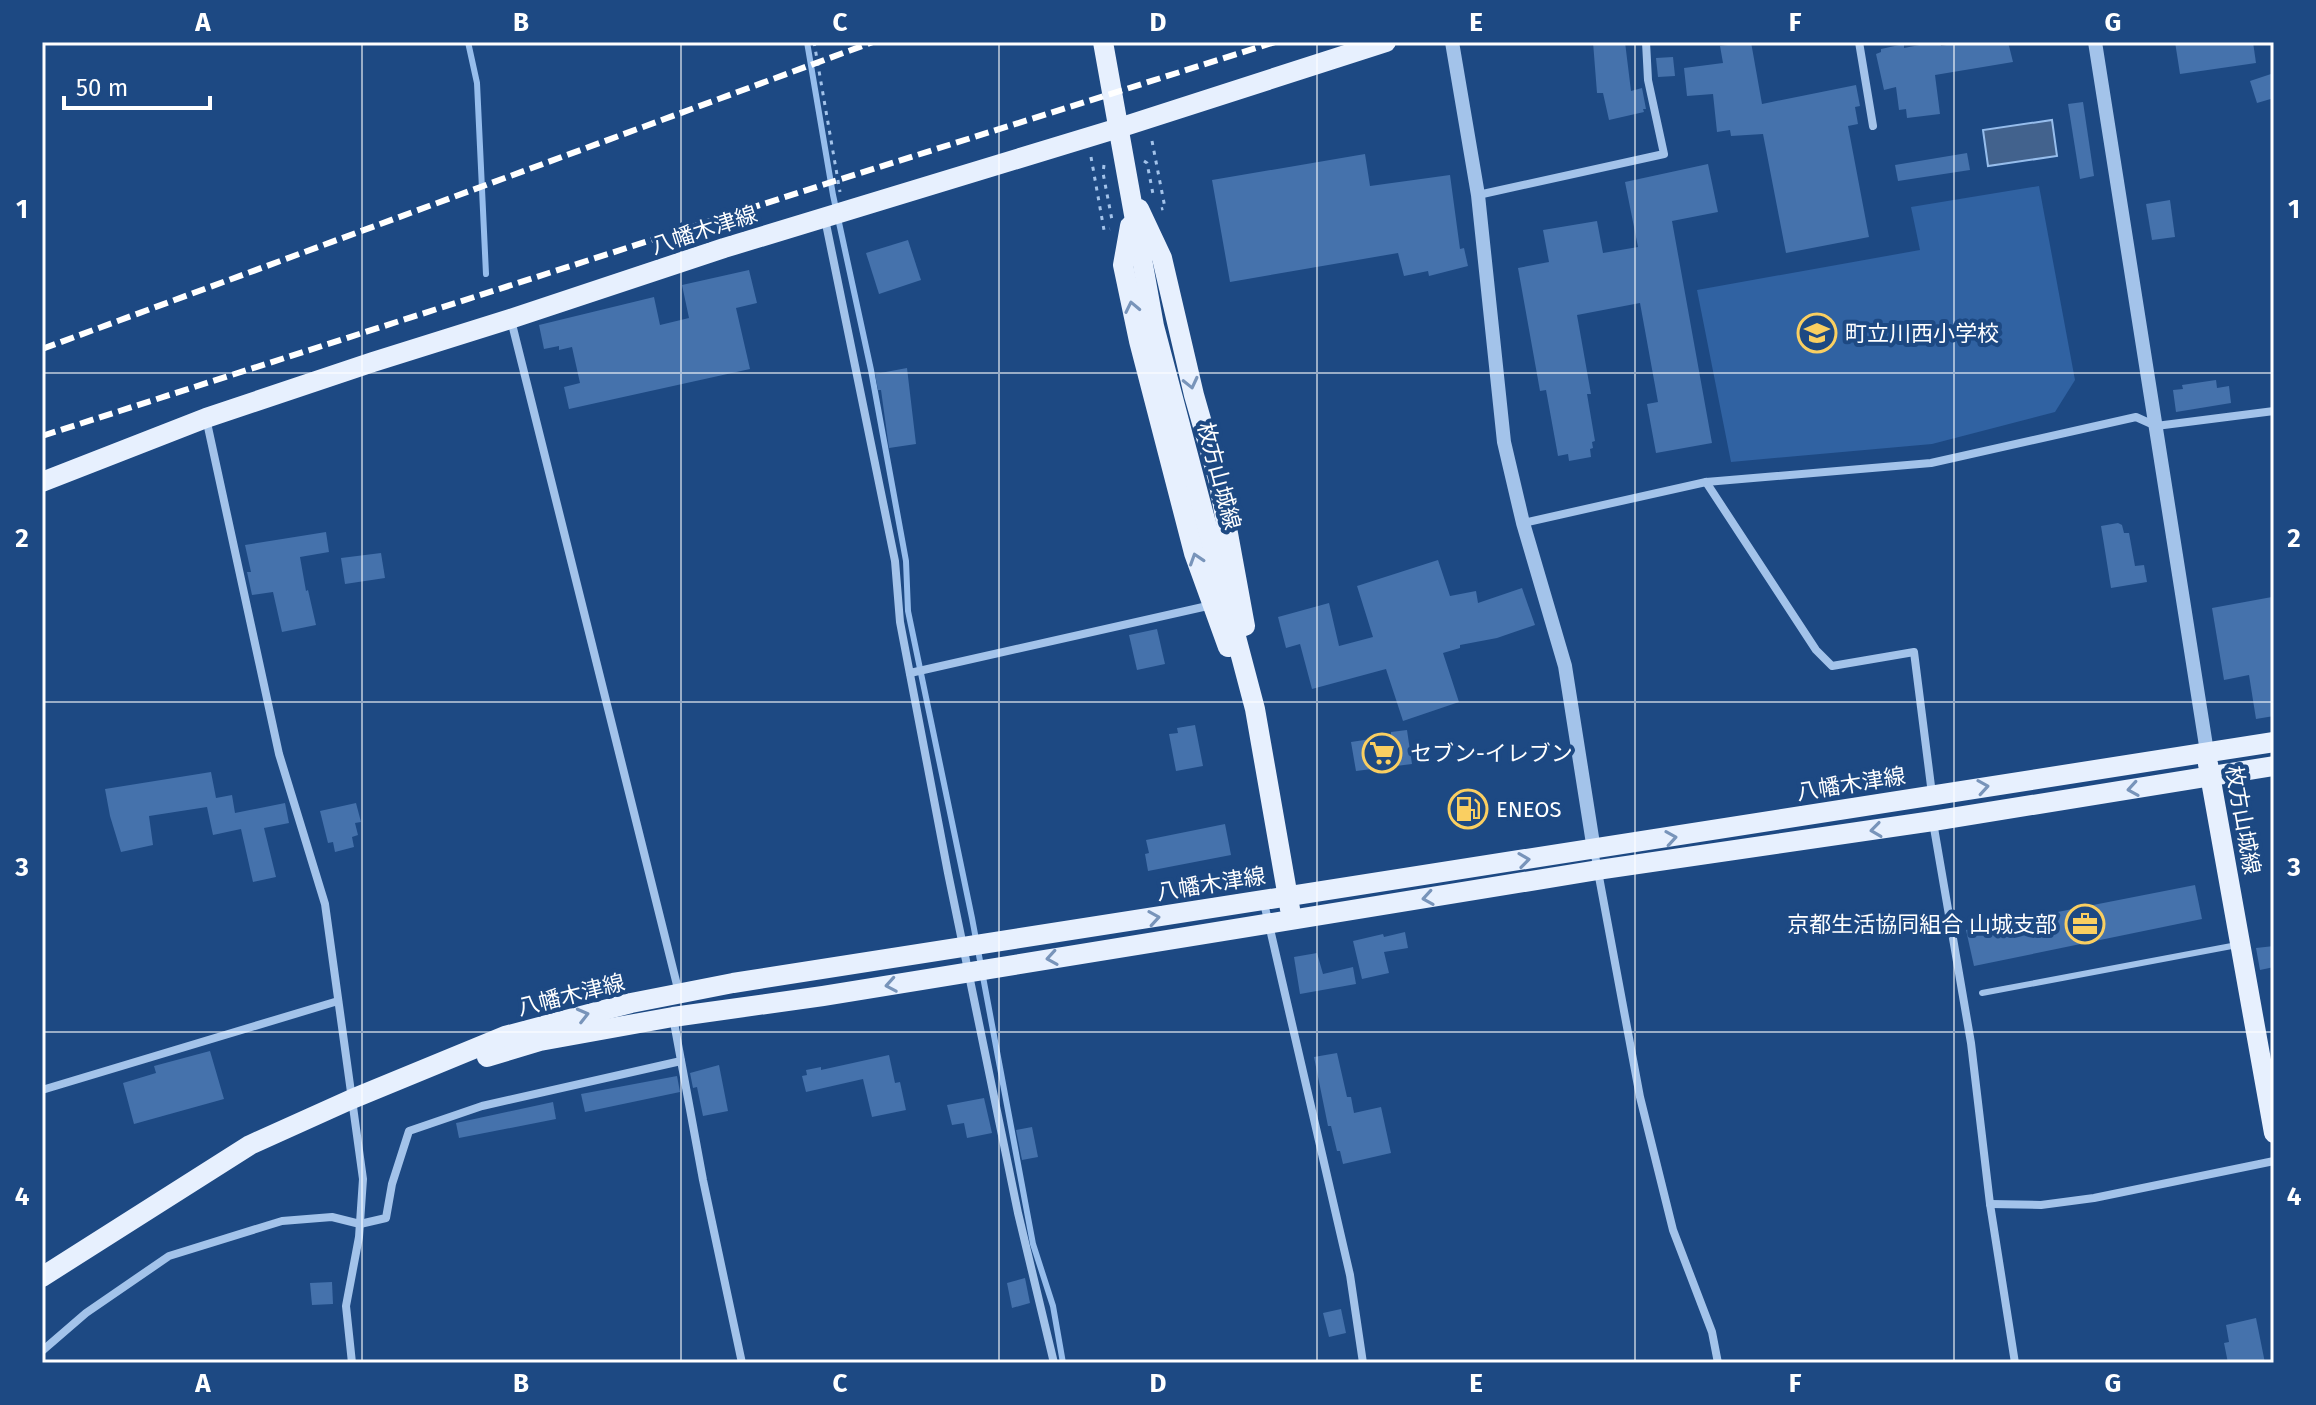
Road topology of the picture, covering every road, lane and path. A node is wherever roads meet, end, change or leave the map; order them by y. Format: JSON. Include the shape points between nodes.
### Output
{"nodes":[{"id":1,"x":814,"y":42,"type":"edge"},
{"id":2,"x":1103,"y":42,"type":"edge"},
{"id":3,"x":1386,"y":42,"type":"edge"},
{"id":4,"x":1452,"y":42,"type":"edge"},
{"id":5,"x":1646,"y":42,"type":"edge"},
{"id":6,"x":1859,"y":42,"type":"edge"},
{"id":7,"x":2095,"y":42,"type":"edge"},
{"id":8,"x":1873,"y":126,"type":"dead end"},
{"id":9,"x":1122,"y":127,"type":"junction"},
{"id":10,"x":1152,"y":141,"type":"dead end"},
{"id":11,"x":1137,"y":156,"type":"dead end"},
{"id":12,"x":1091,"y":157,"type":"dead end"},
{"id":13,"x":1105,"y":162,"type":"dead end"},
{"id":14,"x":838,"y":180,"type":"dead end"},
{"id":15,"x":1478,"y":195,"type":"junction"},
{"id":16,"x":1144,"y":198,"type":"junction"},
{"id":17,"x":1156,"y":209,"type":"dead end"},
{"id":18,"x":824,"y":218,"type":"junction"},
{"id":19,"x":510,"y":319,"type":"junction"},
{"id":20,"x":2274,"y":411,"type":"edge"},
{"id":21,"x":206,"y":418,"type":"junction"},
{"id":22,"x":2156,"y":426,"type":"junction"},
{"id":23,"x":42,"y":482,"type":"edge"},
{"id":24,"x":1706,"y":482,"type":"junction"},
{"id":25,"x":1523,"y":523,"type":"junction"},
{"id":26,"x":1212,"y":605,"type":"junction"},
{"id":27,"x":910,"y":673,"type":"junction"},
{"id":28,"x":1255,"y":709,"type":"junction"},
{"id":29,"x":2274,"y":742,"type":"edge"},
{"id":30,"x":2207,"y":752,"type":"junction"},
{"id":31,"x":2274,"y":766,"type":"edge"},
{"id":32,"x":2210,"y":776,"type":"junction"},
{"id":33,"x":1933,"y":795,"type":"junction"},
{"id":34,"x":1933,"y":821,"type":"junction"},
{"id":35,"x":1596,"y":860,"type":"junction"},
{"id":36,"x":1287,"y":897,"type":"junction"},
{"id":37,"x":1263,"y":900,"type":"junction"},
{"id":38,"x":1292,"y":921,"type":"junction"},
{"id":39,"x":1268,"y":924,"type":"junction"},
{"id":40,"x":2240,"y":944,"type":"junction"},
{"id":41,"x":963,"y":948,"type":"junction"},
{"id":42,"x":968,"y":971,"type":"junction"},
{"id":43,"x":679,"y":993,"type":"junction"},
{"id":44,"x":1982,"y":993,"type":"dead end"},
{"id":45,"x":338,"y":1001,"type":"junction"},
{"id":46,"x":673,"y":1017,"type":"junction"},
{"id":47,"x":681,"y":1061,"type":"junction"},
{"id":48,"x":42,"y":1090,"type":"edge"},
{"id":49,"x":353,"y":1105,"type":"junction"},
{"id":50,"x":2274,"y":1133,"type":"edge"},
{"id":51,"x":2274,"y":1161,"type":"edge"},
{"id":52,"x":1990,"y":1204,"type":"junction"},
{"id":53,"x":360,"y":1224,"type":"junction"},
{"id":54,"x":42,"y":1277,"type":"edge"},
{"id":55,"x":42,"y":1351,"type":"edge"},
{"id":56,"x":352,"y":1363,"type":"edge"},
{"id":57,"x":742,"y":1363,"type":"edge"},
{"id":58,"x":1054,"y":1363,"type":"edge"},
{"id":59,"x":1363,"y":1363,"type":"edge"},
{"id":60,"x":1718,"y":1363,"type":"edge"},
{"id":61,"x":2015,"y":1363,"type":"edge"}],
"edges":[{"from":1,"to":14,"type":"path"},
{"from":2,"to":28,"type":"main road","name":"枚方山城線","via":[[1154,326]]},
{"from":3,"to":9,"type":"main road","name":"八幡木津線"},
{"from":4,"to":15,"type":"street"},
{"from":5,"to":15,"type":"street","via":[[1648,80],[1664,154]]},
{"from":6,"to":8,"type":"street"},
{"from":7,"to":22,"type":"street"},
{"from":9,"to":16,"type":"main road"},
{"from":9,"to":18,"type":"main road","name":"八幡木津線"},
{"from":10,"to":17,"type":"path","via":[[1165,208]]},
{"from":11,"to":16,"type":"path","via":[[1147,163]]},
{"from":12,"to":13,"type":"path","via":[[1104,230],[1113,228]]},
{"from":15,"to":25,"type":"street","via":[[1500,419]]},
{"from":26,"to":16,"type":"main road","one_way":true,"via":[[1171,468],[1123,265]]},
{"from":16,"to":28,"type":"main road","one_way":true,"via":[[1218,479],[1244,613]]},
{"from":18,"to":19,"type":"main road","name":"八幡木津線"},
{"from":18,"to":27,"type":"street","via":[[895,561]]},
{"from":19,"to":21,"type":"main road","name":"八幡木津線"},
{"from":19,"to":43,"type":"street"},
{"from":20,"to":22,"type":"street"},
{"from":21,"to":23,"type":"main road","name":"八幡木津線"},
{"from":21,"to":45,"type":"street","via":[[279,754],[325,904]]},
{"from":22,"to":24,"type":"street","via":[[2136,417],[1931,463]]},
{"from":22,"to":30,"type":"street"},
{"from":24,"to":25,"type":"street"},
{"from":24,"to":33,"type":"street","via":[[1816,650],[1832,666],[1914,652]]},
{"from":25,"to":35,"type":"street","via":[[1565,666]]},
{"from":26,"to":27,"type":"street"},
{"from":26,"to":28,"type":"main road"},
{"from":27,"to":41,"type":"street"},
{"from":28,"to":36,"type":"main road","name":"枚方山城線"},
{"from":29,"to":30,"type":"main road","name":"八幡木津線"},
{"from":30,"to":32,"type":"main road","name":"枚方山城線"},
{"from":33,"to":30,"type":"main road","name":"八幡木津線","one_way":true},
{"from":31,"to":32,"type":"main road","name":"八幡木津線"},
{"from":32,"to":34,"type":"main road","name":"八幡木津線","one_way":true},
{"from":32,"to":40,"type":"main road","name":"枚方山城線"},
{"from":35,"to":33,"type":"main road","name":"八幡木津線","one_way":true},
{"from":34,"to":35,"type":"main road","name":"八幡木津線","one_way":true},
{"from":34,"to":52,"type":"street","via":[[1971,1043]]},
{"from":36,"to":35,"type":"main road","name":"八幡木津線","one_way":true},
{"from":35,"to":38,"type":"main road","name":"八幡木津線","one_way":true},
{"from":35,"to":60,"type":"street","via":[[1640,1097],[1673,1230],[1712,1332]]},
{"from":36,"to":37,"type":"main road","name":"八幡木津線"},
{"from":36,"to":38,"type":"main road","name":"枚方山城線"},
{"from":37,"to":39,"type":"street"},
{"from":41,"to":37,"type":"main road","name":"八幡木津線","one_way":true},
{"from":38,"to":39,"type":"main road","name":"八幡木津線"},
{"from":39,"to":42,"type":"main road","name":"八幡木津線","one_way":true},
{"from":39,"to":59,"type":"street","via":[[1350,1275]]},
{"from":40,"to":44,"type":"lane"},
{"from":40,"to":50,"type":"main road","name":"枚方山城線"},
{"from":41,"to":42,"type":"street"},
{"from":41,"to":43,"type":"main road","name":"八幡木津線"},
{"from":42,"to":46,"type":"main road","name":"八幡木津線","one_way":true},
{"from":42,"to":58,"type":"street"},
{"from":49,"to":43,"type":"main road","name":"八幡木津線","one_way":true,"via":[[505,1036]]},
{"from":45,"to":48,"type":"street"},
{"from":45,"to":49,"type":"street"},
{"from":46,"to":47,"type":"street"},
{"from":46,"to":49,"type":"main road","name":"八幡木津線","via":[[540,1041]]},
{"from":47,"to":53,"type":"street","via":[[482,1106],[409,1131],[386,1218]]},
{"from":47,"to":57,"type":"street"},
{"from":49,"to":53,"type":"street","via":[[363,1179]]},
{"from":49,"to":54,"type":"main road","name":"八幡木津線","via":[[189,1185]]},
{"from":51,"to":52,"type":"street","via":[[2094,1198]]},
{"from":52,"to":61,"type":"street"},
{"from":53,"to":55,"type":"street","via":[[332,1217],[282,1221],[169,1256],[86,1313]]},
{"from":53,"to":56,"type":"street","via":[[346,1306]]}]}
